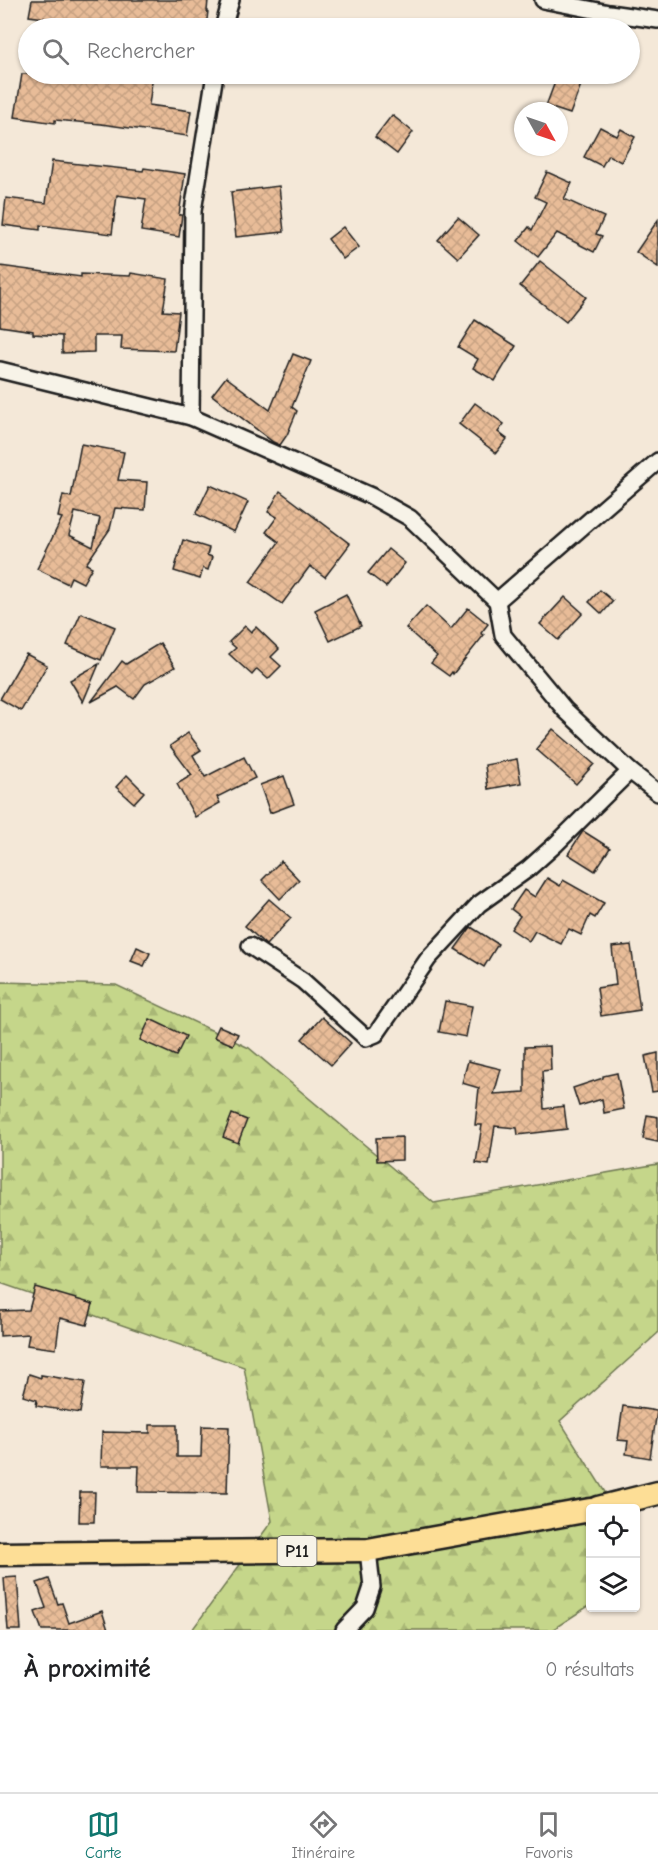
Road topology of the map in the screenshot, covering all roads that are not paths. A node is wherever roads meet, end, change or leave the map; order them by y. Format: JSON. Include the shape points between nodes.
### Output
{"nodes":[{"id":1,"x":231,"y":0,"type":"edge"},
{"id":2,"x":543,"y":0,"type":"edge"},
{"id":3,"x":226,"y":18,"type":"edge"},
{"id":4,"x":658,"y":20,"type":"edge"},
{"id":5,"x":213,"y":84,"type":"edge"},
{"id":6,"x":0,"y":370,"type":"edge"},
{"id":7,"x":191,"y":417,"type":"junction"},
{"id":8,"x":658,"y":461,"type":"edge"},
{"id":9,"x":497,"y":601,"type":"junction"},
{"id":10,"x":630,"y":771,"type":"junction"},
{"id":11,"x":658,"y":793,"type":"edge"},
{"id":12,"x":249,"y":946,"type":"dead end"},
{"id":13,"x":658,"y":1493,"type":"edge"},
{"id":14,"x":616,"y":1504,"type":"edge"},
{"id":15,"x":586,"y":1511,"type":"edge"},
{"id":16,"x":368,"y":1550,"type":"junction"},
{"id":17,"x":0,"y":1554,"type":"edge"},
{"id":18,"x":344,"y":1630,"type":"edge"}],
"edges":[{"from":1,"to":3,"type":"street"},
{"from":2,"to":4,"type":"street"},
{"from":5,"to":7,"type":"street","via":[[193,211]]},
{"from":6,"to":7,"type":"street"},
{"from":7,"to":9,"type":"street","via":[[371,496],[410,518]]},
{"from":8,"to":9,"type":"street"},
{"from":9,"to":10,"type":"street","via":[[503,635],[565,710]]},
{"from":10,"to":11,"type":"street"},
{"from":10,"to":12,"type":"street","via":[[556,844],[478,904],[428,959],[376,1034],[366,1038],[303,981]]},
{"from":13,"to":14,"type":"main road"},
{"from":15,"to":16,"type":"main road","number":"P11"},
{"from":16,"to":17,"type":"main road","number":"P11"},
{"from":16,"to":18,"type":"street","via":[[372,1587],[365,1608]]}]}
